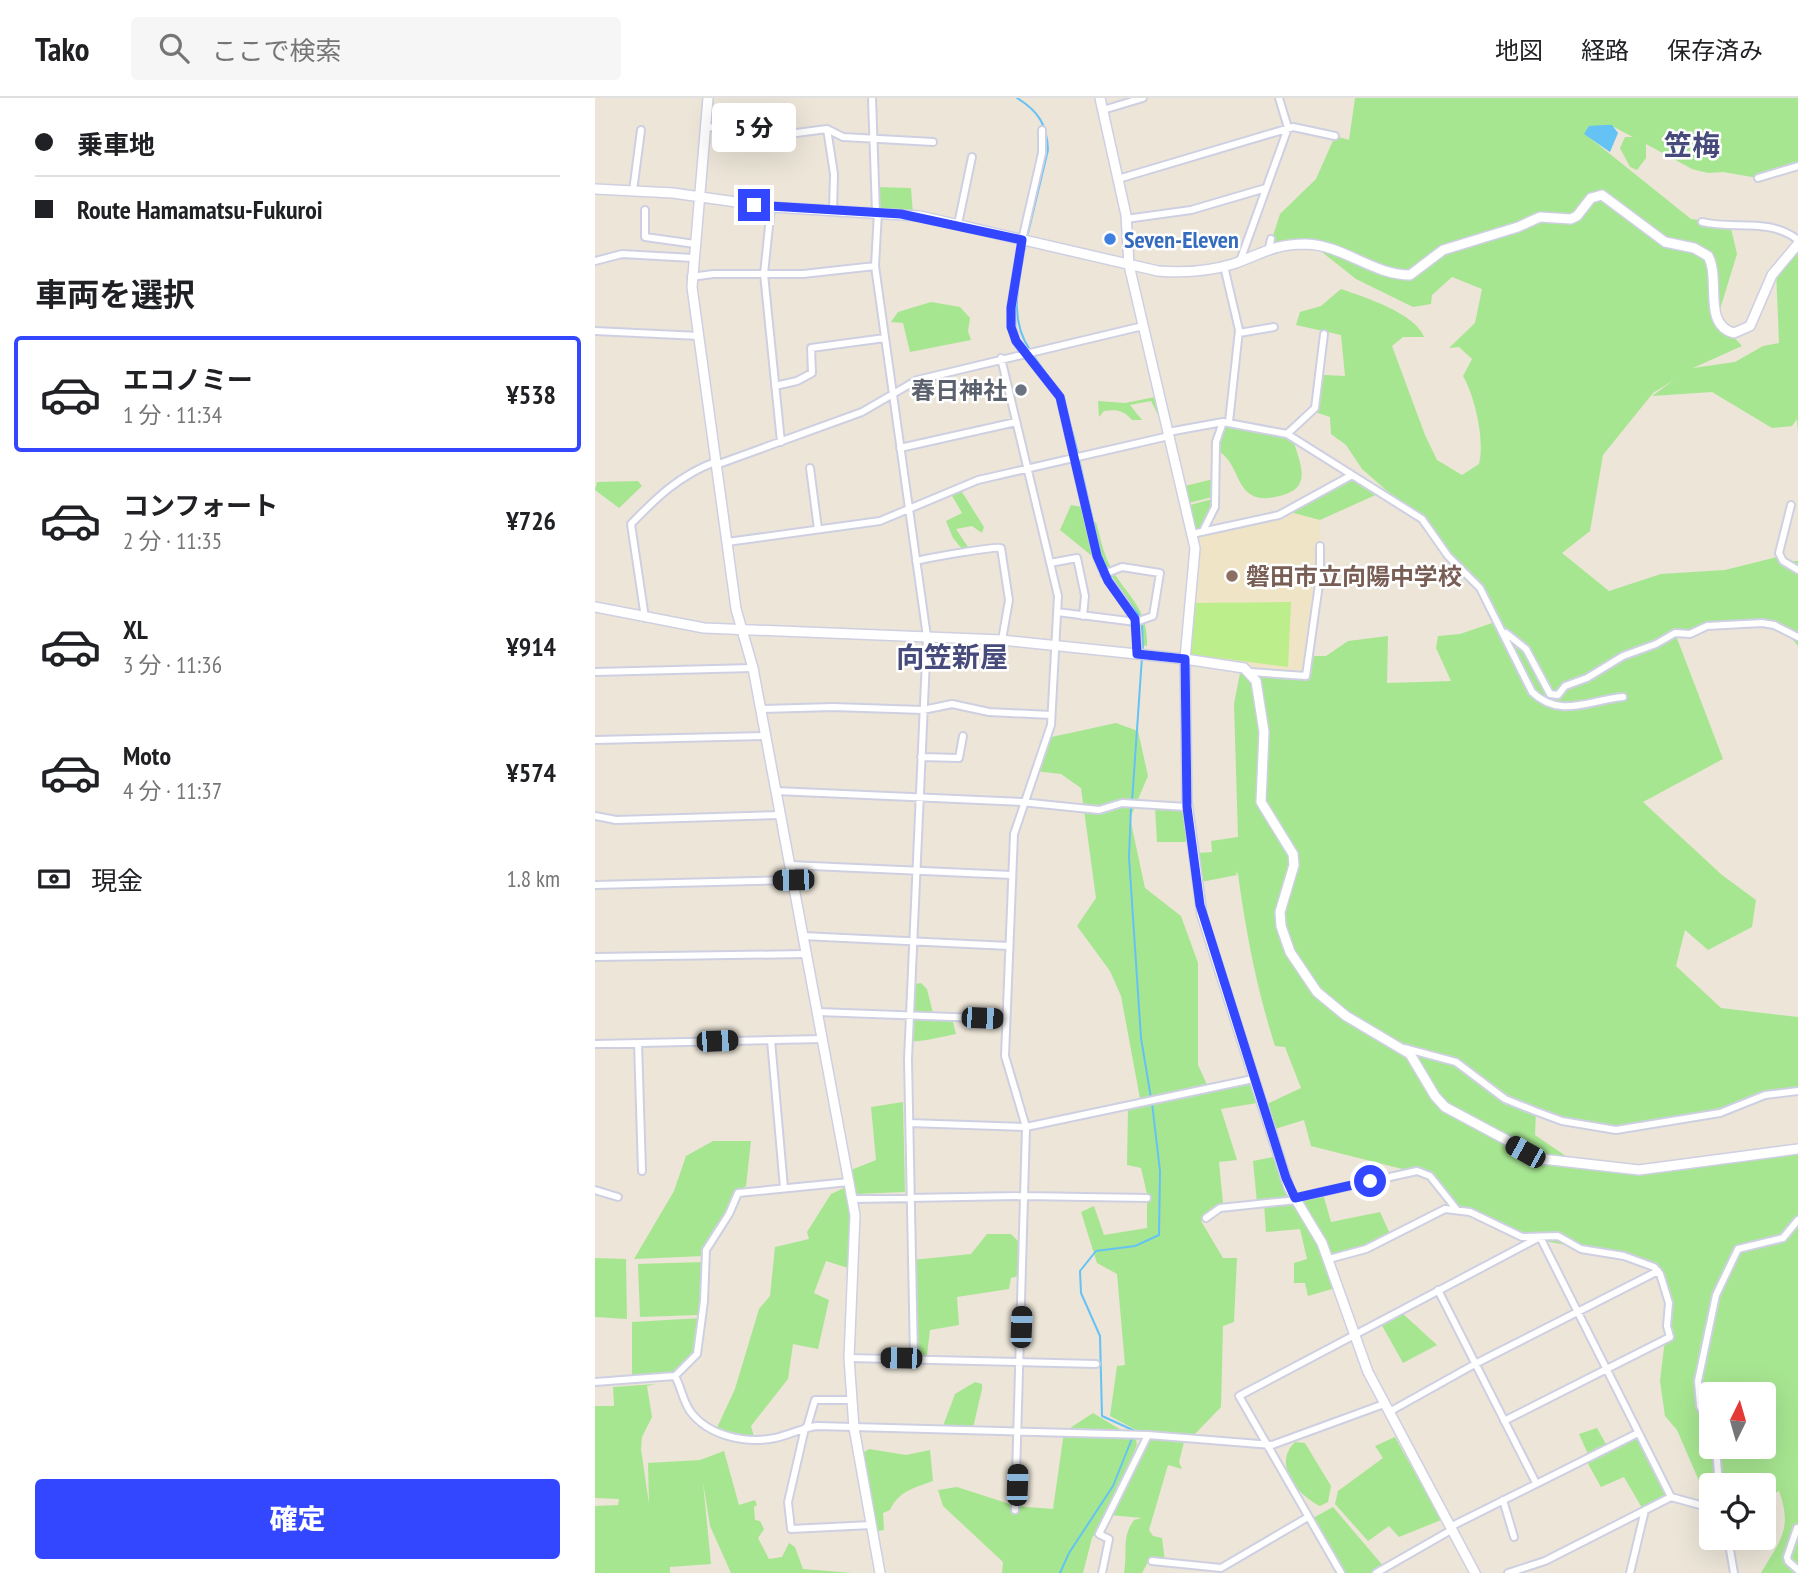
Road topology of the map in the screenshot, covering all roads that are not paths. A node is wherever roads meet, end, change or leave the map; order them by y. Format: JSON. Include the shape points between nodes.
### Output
{"nodes":[{"id":1,"x":708,"y":98,"type":"edge"},
{"id":2,"x":873,"y":98,"type":"edge"},
{"id":3,"x":1100,"y":98,"type":"edge"},
{"id":4,"x":1143,"y":98,"type":"edge"},
{"id":5,"x":1279,"y":98,"type":"edge"},
{"id":6,"x":1103,"y":110,"type":"junction"},
{"id":7,"x":706,"y":127,"type":"junction"},
{"id":8,"x":1288,"y":128,"type":"junction"},
{"id":9,"x":827,"y":129,"type":"junction"},
{"id":10,"x":641,"y":130,"type":"dead end"},
{"id":11,"x":1042,"y":130,"type":"dead end"},
{"id":12,"x":1335,"y":135,"type":"dead end"},
{"id":13,"x":874,"y":139,"type":"junction"},
{"id":14,"x":933,"y":142,"type":"dead end"},
{"id":15,"x":972,"y":157,"type":"dead end"},
{"id":16,"x":1798,"y":166,"type":"edge"},
{"id":17,"x":1758,"y":178,"type":"dead end"},
{"id":18,"x":1118,"y":179,"type":"junction"},
{"id":19,"x":1266,"y":188,"type":"junction"},
{"id":20,"x":595,"y":189,"type":"edge"},
{"id":21,"x":633,"y":191,"type":"junction"},
{"id":22,"x":702,"y":196,"type":"junction"},
{"id":23,"x":771,"y":207,"type":"junction"},
{"id":24,"x":645,"y":210,"type":"dead end"},
{"id":25,"x":833,"y":210,"type":"junction"},
{"id":26,"x":877,"y":212,"type":"junction"},
{"id":27,"x":1126,"y":219,"type":"junction"},
{"id":28,"x":1702,"y":222,"type":"dead end"},
{"id":29,"x":958,"y":224,"type":"junction"},
{"id":30,"x":1022,"y":240,"type":"junction"},
{"id":31,"x":1798,"y":242,"type":"edge"},
{"id":32,"x":695,"y":244,"type":"junction"},
{"id":33,"x":693,"y":258,"type":"junction"},
{"id":34,"x":595,"y":261,"type":"edge"},
{"id":35,"x":1241,"y":261,"type":"junction"},
{"id":36,"x":1129,"y":265,"type":"junction"},
{"id":37,"x":1224,"y":266,"type":"junction"},
{"id":38,"x":875,"y":267,"type":"junction"},
{"id":39,"x":764,"y":274,"type":"junction"},
{"id":40,"x":691,"y":277,"type":"junction"},
{"id":41,"x":1143,"y":326,"type":"junction"},
{"id":42,"x":1274,"y":327,"type":"dead end"},
{"id":43,"x":595,"y":331,"type":"edge"},
{"id":44,"x":1239,"y":333,"type":"junction"},
{"id":45,"x":1324,"y":334,"type":"dead end"},
{"id":46,"x":699,"y":336,"type":"junction"},
{"id":47,"x":885,"y":338,"type":"junction"},
{"id":48,"x":1027,"y":354,"type":"junction"},
{"id":49,"x":1001,"y":358,"type":"junction"},
{"id":50,"x":775,"y":386,"type":"junction"},
{"id":51,"x":893,"y":397,"type":"junction"},
{"id":52,"x":1016,"y":422,"type":"junction"},
{"id":53,"x":1226,"y":422,"type":"junction"},
{"id":54,"x":1168,"y":434,"type":"junction"},
{"id":55,"x":1287,"y":435,"type":"junction"},
{"id":56,"x":781,"y":442,"type":"junction"},
{"id":57,"x":900,"y":448,"type":"junction"},
{"id":58,"x":1076,"y":457,"type":"junction"},
{"id":59,"x":716,"y":464,"type":"junction"},
{"id":60,"x":810,"y":468,"type":"dead end"},
{"id":61,"x":1027,"y":468,"type":"junction"},
{"id":62,"x":1352,"y":475,"type":"junction"},
{"id":63,"x":1791,"y":505,"type":"dead end"},
{"id":64,"x":908,"y":509,"type":"junction"},
{"id":65,"x":818,"y":529,"type":"junction"},
{"id":66,"x":1203,"y":531,"type":"junction"},
{"id":67,"x":1192,"y":534,"type":"junction"},
{"id":68,"x":727,"y":542,"type":"junction"},
{"id":69,"x":1320,"y":546,"type":"dead end"},
{"id":70,"x":916,"y":561,"type":"junction"},
{"id":71,"x":1050,"y":563,"type":"junction"},
{"id":72,"x":1798,"y":570,"type":"edge"},
{"id":73,"x":1104,"y":574,"type":"junction"},
{"id":74,"x":595,"y":607,"type":"edge"},
{"id":75,"x":1057,"y":612,"type":"junction"},
{"id":76,"x":1083,"y":616,"type":"junction"},
{"id":77,"x":645,"y":618,"type":"junction"},
{"id":78,"x":1136,"y":622,"type":"junction"},
{"id":79,"x":744,"y":631,"type":"junction"},
{"id":80,"x":1504,"y":632,"type":"junction"},
{"id":81,"x":927,"y":637,"type":"junction"},
{"id":82,"x":1798,"y":637,"type":"edge"},
{"id":83,"x":1002,"y":640,"type":"junction"},
{"id":84,"x":1055,"y":645,"type":"junction"},
{"id":85,"x":1137,"y":654,"type":"junction"},
{"id":86,"x":1185,"y":659,"type":"junction"},
{"id":87,"x":753,"y":668,"type":"junction"},
{"id":88,"x":595,"y":672,"type":"edge"},
{"id":89,"x":1250,"y":672,"type":"junction"},
{"id":90,"x":1623,"y":697,"type":"dead end"},
{"id":91,"x":761,"y":709,"type":"junction"},
{"id":92,"x":923,"y":710,"type":"junction"},
{"id":93,"x":1051,"y":715,"type":"junction"},
{"id":94,"x":766,"y":736,"type":"junction"},
{"id":95,"x":963,"y":736,"type":"dead end"},
{"id":96,"x":595,"y":740,"type":"edge"},
{"id":97,"x":921,"y":757,"type":"junction"},
{"id":98,"x":776,"y":791,"type":"junction"},
{"id":99,"x":919,"y":798,"type":"junction"},
{"id":100,"x":1024,"y":803,"type":"junction"},
{"id":101,"x":1187,"y":807,"type":"junction"},
{"id":102,"x":781,"y":815,"type":"junction"},
{"id":103,"x":595,"y":817,"type":"edge"},
{"id":104,"x":790,"y":865,"type":"junction"},
{"id":105,"x":916,"y":871,"type":"junction"},
{"id":106,"x":1012,"y":875,"type":"junction"},
{"id":107,"x":793,"y":880,"type":"junction"},
{"id":108,"x":595,"y":885,"type":"edge"},
{"id":109,"x":803,"y":936,"type":"junction"},
{"id":110,"x":913,"y":942,"type":"junction"},
{"id":111,"x":1009,"y":946,"type":"junction"},
{"id":112,"x":806,"y":954,"type":"junction"},
{"id":113,"x":595,"y":957,"type":"edge"},
{"id":114,"x":818,"y":1012,"type":"junction"},
{"id":115,"x":910,"y":1015,"type":"junction"},
{"id":116,"x":1006,"y":1018,"type":"junction"},
{"id":117,"x":823,"y":1038,"type":"junction"},
{"id":118,"x":771,"y":1040,"type":"junction"},
{"id":119,"x":638,"y":1043,"type":"junction"},
{"id":120,"x":595,"y":1044,"type":"edge"},
{"id":121,"x":1402,"y":1048,"type":"junction"},
{"id":122,"x":1253,"y":1079,"type":"junction"},
{"id":123,"x":1798,"y":1091,"type":"edge"},
{"id":124,"x":909,"y":1123,"type":"junction"},
{"id":125,"x":1026,"y":1126,"type":"junction"},
{"id":126,"x":1798,"y":1149,"type":"edge"},
{"id":127,"x":642,"y":1171,"type":"dead end"},
{"id":128,"x":849,"y":1182,"type":"junction"},
{"id":129,"x":784,"y":1188,"type":"junction"},
{"id":130,"x":595,"y":1190,"type":"edge"},
{"id":131,"x":618,"y":1196,"type":"dead end"},
{"id":132,"x":1024,"y":1196,"type":"junction"},
{"id":133,"x":911,"y":1198,"type":"junction"},
{"id":134,"x":1147,"y":1198,"type":"dead end"},
{"id":135,"x":853,"y":1199,"type":"junction"},
{"id":136,"x":1296,"y":1199,"type":"junction"},
{"id":137,"x":1457,"y":1210,"type":"junction"},
{"id":138,"x":1206,"y":1218,"type":"dead end"},
{"id":139,"x":1798,"y":1220,"type":"edge"},
{"id":140,"x":1540,"y":1237,"type":"junction"},
{"id":141,"x":1329,"y":1259,"type":"junction"},
{"id":142,"x":1658,"y":1271,"type":"junction"},
{"id":143,"x":1438,"y":1290,"type":"junction"},
{"id":144,"x":1577,"y":1312,"type":"junction"},
{"id":145,"x":1355,"y":1332,"type":"junction"},
{"id":146,"x":849,"y":1358,"type":"junction"},
{"id":147,"x":914,"y":1358,"type":"junction"},
{"id":148,"x":1020,"y":1361,"type":"junction"},
{"id":149,"x":1096,"y":1364,"type":"dead end"},
{"id":150,"x":1475,"y":1364,"type":"junction"},
{"id":151,"x":1605,"y":1369,"type":"junction"},
{"id":152,"x":675,"y":1376,"type":"junction"},
{"id":153,"x":595,"y":1382,"type":"edge"},
{"id":154,"x":1699,"y":1382,"type":"edge"},
{"id":155,"x":852,"y":1400,"type":"junction"},
{"id":156,"x":1386,"y":1408,"type":"junction"},
{"id":157,"x":1504,"y":1421,"type":"junction"},
{"id":158,"x":806,"y":1428,"type":"junction"},
{"id":159,"x":854,"y":1428,"type":"junction"},
{"id":160,"x":1019,"y":1432,"type":"junction"},
{"id":161,"x":1638,"y":1433,"type":"junction"},
{"id":162,"x":1149,"y":1435,"type":"junction"},
{"id":163,"x":1267,"y":1445,"type":"junction"},
{"id":164,"x":1536,"y":1483,"type":"junction"},
{"id":165,"x":1671,"y":1497,"type":"junction"},
{"id":166,"x":1503,"y":1500,"type":"junction"},
{"id":167,"x":1699,"y":1505,"type":"edge"},
{"id":168,"x":1015,"y":1510,"type":"dead end"},
{"id":169,"x":1645,"y":1510,"type":"junction"},
{"id":170,"x":1308,"y":1517,"type":"junction"},
{"id":171,"x":871,"y":1525,"type":"junction"},
{"id":172,"x":1452,"y":1527,"type":"junction"},
{"id":173,"x":1797,"y":1528,"type":"edge"},
{"id":174,"x":1514,"y":1537,"type":"dead end"},
{"id":175,"x":1730,"y":1550,"type":"edge"},
{"id":176,"x":1152,"y":1561,"type":"dead end"},
{"id":177,"x":1798,"y":1570,"type":"edge"},
{"id":178,"x":880,"y":1573,"type":"edge"},
{"id":179,"x":1102,"y":1573,"type":"edge"},
{"id":180,"x":1341,"y":1573,"type":"edge"},
{"id":181,"x":1376,"y":1573,"type":"edge"},
{"id":182,"x":1475,"y":1573,"type":"edge"},
{"id":183,"x":1508,"y":1573,"type":"edge"},
{"id":184,"x":1629,"y":1573,"type":"edge"},
{"id":185,"x":1734,"y":1573,"type":"edge"}],
"edges":[{"from":1,"to":7,"type":"street"},
{"from":2,"to":13,"type":"street"},
{"from":3,"to":6,"type":"street"},
{"from":4,"to":6,"type":"street"},
{"from":5,"to":8,"type":"street"},
{"from":6,"to":18,"type":"street"},
{"from":7,"to":9,"type":"street","via":[[796,133]]},
{"from":7,"to":22,"type":"street"},
{"from":8,"to":12,"type":"street"},
{"from":8,"to":18,"type":"street"},
{"from":8,"to":19,"type":"street"},
{"from":9,"to":13,"type":"street","via":[[843,136]]},
{"from":9,"to":25,"type":"street","via":[[834,174]]},
{"from":10,"to":21,"type":"street"},
{"from":11,"to":30,"type":"street","via":[[1042,153]]},
{"from":13,"to":14,"type":"street"},
{"from":13,"to":26,"type":"street"},
{"from":15,"to":29,"type":"street"},
{"from":16,"to":17,"type":"street"},
{"from":18,"to":27,"type":"street"},
{"from":19,"to":27,"type":"street","via":[[1191,210]]},
{"from":19,"to":35,"type":"street"},
{"from":20,"to":21,"type":"street"},
{"from":21,"to":22,"type":"street"},
{"from":22,"to":23,"type":"street"},
{"from":22,"to":32,"type":"street"},
{"from":23,"to":25,"type":"street"},
{"from":23,"to":39,"type":"street"},
{"from":24,"to":32,"type":"street","via":[[645,237]]},
{"from":25,"to":26,"type":"street"},
{"from":26,"to":29,"type":"street"},
{"from":26,"to":38,"type":"street"},
{"from":27,"to":36,"type":"street"},
{"from":28,"to":31,"type":"street","via":[[1787,230]]},
{"from":29,"to":30,"type":"street"},
{"from":30,"to":36,"type":"street"},
{"from":30,"to":48,"type":"street","via":[[1011,327]]},
{"from":31,"to":35,"type":"street","via":[[1772,275],[1750,326],[1734,334],[1717,319],[1708,256],[1665,242],[1602,195],[1591,198],[1571,219],[1540,217],[1443,250],[1410,275],[1308,244],[1270,244]]},
{"from":32,"to":33,"type":"street"},
{"from":33,"to":34,"type":"street","via":[[622,254]]},
{"from":33,"to":40,"type":"street"},
{"from":35,"to":37,"type":"street"},
{"from":36,"to":37,"type":"street","via":[[1170,272]]},
{"from":36,"to":41,"type":"street"},
{"from":37,"to":44,"type":"street"},
{"from":38,"to":39,"type":"street"},
{"from":38,"to":47,"type":"street"},
{"from":39,"to":40,"type":"street"},
{"from":39,"to":50,"type":"street"},
{"from":40,"to":46,"type":"street"},
{"from":41,"to":48,"type":"street"},
{"from":41,"to":54,"type":"street"},
{"from":42,"to":44,"type":"street"},
{"from":43,"to":46,"type":"street"},
{"from":44,"to":53,"type":"street"},
{"from":45,"to":55,"type":"street","via":[[1315,408]]},
{"from":46,"to":59,"type":"street"},
{"from":47,"to":50,"type":"street","via":[[811,348],[812,373]]},
{"from":47,"to":51,"type":"street"},
{"from":48,"to":49,"type":"street"},
{"from":48,"to":58,"type":"street","via":[[1060,397]]},
{"from":49,"to":51,"type":"street","via":[[918,380]]},
{"from":49,"to":52,"type":"street"},
{"from":50,"to":56,"type":"street"},
{"from":51,"to":56,"type":"street"},
{"from":51,"to":57,"type":"street"},
{"from":52,"to":57,"type":"street"},
{"from":52,"to":61,"type":"street"},
{"from":53,"to":54,"type":"street"},
{"from":53,"to":55,"type":"street"},
{"from":53,"to":66,"type":"street","via":[[1216,442],[1215,507]]},
{"from":54,"to":58,"type":"street"},
{"from":54,"to":67,"type":"street"},
{"from":55,"to":62,"type":"street"},
{"from":56,"to":59,"type":"street"},
{"from":57,"to":64,"type":"street"},
{"from":58,"to":61,"type":"street"},
{"from":58,"to":73,"type":"street"},
{"from":59,"to":68,"type":"street"},
{"from":59,"to":77,"type":"street","via":[[692,470],[631,524]]},
{"from":60,"to":65,"type":"street"},
{"from":61,"to":64,"type":"street","via":[[978,480]]},
{"from":61,"to":71,"type":"street"},
{"from":62,"to":66,"type":"street","via":[[1279,515]]},
{"from":62,"to":80,"type":"street","via":[[1428,524],[1448,556],[1475,580]]},
{"from":63,"to":72,"type":"street","via":[[1779,554]]},
{"from":64,"to":65,"type":"street","via":[[880,521]]},
{"from":64,"to":70,"type":"street"},
{"from":65,"to":68,"type":"street"},
{"from":66,"to":67,"type":"street"},
{"from":67,"to":86,"type":"street","via":[[1195,562]]},
{"from":68,"to":79,"type":"street","via":[[736,609]]},
{"from":69,"to":89,"type":"street","via":[[1306,676]]},
{"from":70,"to":81,"type":"street"},
{"from":70,"to":83,"type":"street","via":[[1001,548],[1009,600]]},
{"from":71,"to":75,"type":"street"},
{"from":71,"to":76,"type":"street","via":[[1077,558],[1085,596]]},
{"from":73,"to":78,"type":"street"},
{"from":73,"to":78,"type":"street","via":[[1122,567],[1160,573],[1153,616]]},
{"from":74,"to":77,"type":"street"},
{"from":75,"to":76,"type":"street"},
{"from":75,"to":84,"type":"street"},
{"from":76,"to":78,"type":"street"},
{"from":77,"to":79,"type":"street"},
{"from":78,"to":85,"type":"street"},
{"from":79,"to":81,"type":"street"},
{"from":79,"to":87,"type":"street"},
{"from":80,"to":82,"type":"street","via":[[1526,649],[1550,694],[1558,695],[1565,686],[1675,633],[1691,635],[1707,625],[1762,623]]},
{"from":80,"to":90,"type":"street","via":[[1532,692],[1541,701],[1564,709]]},
{"from":81,"to":83,"type":"street"},
{"from":81,"to":92,"type":"street"},
{"from":83,"to":84,"type":"street"},
{"from":84,"to":85,"type":"street"},
{"from":84,"to":93,"type":"street"},
{"from":85,"to":86,"type":"street"},
{"from":86,"to":89,"type":"street"},
{"from":86,"to":101,"type":"street"},
{"from":87,"to":88,"type":"street"},
{"from":87,"to":91,"type":"street"},
{"from":89,"to":121,"type":"street","via":[[1256,681],[1264,732],[1261,802],[1294,860],[1280,912],[1285,941],[1317,992],[1346,1016]]},
{"from":91,"to":92,"type":"street"},
{"from":91,"to":94,"type":"street"},
{"from":92,"to":93,"type":"street","via":[[952,704],[989,712]]},
{"from":92,"to":97,"type":"street"},
{"from":93,"to":100,"type":"street"},
{"from":94,"to":96,"type":"street"},
{"from":94,"to":98,"type":"street"},
{"from":95,"to":97,"type":"street","via":[[959,758]]},
{"from":97,"to":99,"type":"street"},
{"from":98,"to":99,"type":"street"},
{"from":98,"to":102,"type":"street"},
{"from":99,"to":100,"type":"street"},
{"from":99,"to":105,"type":"street"},
{"from":100,"to":101,"type":"street","via":[[1099,810],[1122,803]]},
{"from":100,"to":106,"type":"street","via":[[1014,834]]},
{"from":101,"to":122,"type":"street","via":[[1202,915]]},
{"from":102,"to":103,"type":"street"},
{"from":102,"to":104,"type":"street"},
{"from":104,"to":105,"type":"street"},
{"from":104,"to":107,"type":"street"},
{"from":105,"to":106,"type":"street"},
{"from":105,"to":110,"type":"street"},
{"from":106,"to":111,"type":"street"},
{"from":107,"to":108,"type":"street"},
{"from":107,"to":109,"type":"street"},
{"from":109,"to":110,"type":"street"},
{"from":109,"to":112,"type":"street"},
{"from":110,"to":111,"type":"street"},
{"from":110,"to":115,"type":"street"},
{"from":111,"to":116,"type":"street"},
{"from":112,"to":113,"type":"street"},
{"from":112,"to":114,"type":"street"},
{"from":114,"to":115,"type":"street"},
{"from":114,"to":117,"type":"street"},
{"from":115,"to":116,"type":"street"},
{"from":115,"to":124,"type":"street"},
{"from":116,"to":125,"type":"street","via":[[1005,1056]]},
{"from":117,"to":118,"type":"street"},
{"from":117,"to":128,"type":"street"},
{"from":118,"to":119,"type":"street"},
{"from":118,"to":129,"type":"street"},
{"from":119,"to":120,"type":"street"},
{"from":119,"to":127,"type":"street"},
{"from":121,"to":123,"type":"street","via":[[1456,1062],[1505,1099],[1535,1111],[1562,1121],[1616,1130],[1720,1113],[1765,1095]]},
{"from":121,"to":126,"type":"street","via":[[1416,1061],[1445,1107],[1542,1159],[1639,1170]]},
{"from":122,"to":125,"type":"street"},
{"from":122,"to":136,"type":"street"},
{"from":124,"to":125,"type":"street"},
{"from":124,"to":133,"type":"street"},
{"from":125,"to":132,"type":"street"},
{"from":128,"to":129,"type":"street"},
{"from":128,"to":135,"type":"street"},
{"from":129,"to":152,"type":"street","via":[[742,1191],[735,1196],[706,1250],[697,1354]]},
{"from":130,"to":131,"type":"street"},
{"from":132,"to":133,"type":"street"},
{"from":132,"to":134,"type":"street"},
{"from":132,"to":148,"type":"street"},
{"from":133,"to":135,"type":"street"},
{"from":133,"to":147,"type":"street"},
{"from":135,"to":146,"type":"street"},
{"from":136,"to":137,"type":"street","via":[[1417,1171],[1430,1176]]},
{"from":136,"to":138,"type":"street","via":[[1220,1208]]},
{"from":136,"to":141,"type":"street"},
{"from":137,"to":140,"type":"street","via":[[1478,1214],[1522,1237]]},
{"from":137,"to":141,"type":"street","via":[[1445,1209],[1366,1249]]},
{"from":139,"to":154,"type":"street","via":[[1783,1238],[1738,1249],[1720,1285]]},
{"from":140,"to":142,"type":"street","via":[[1558,1236],[1581,1249],[1645,1262]]},
{"from":140,"to":143,"type":"street"},
{"from":140,"to":144,"type":"street"},
{"from":141,"to":145,"type":"street"},
{"from":142,"to":144,"type":"street"},
{"from":142,"to":151,"type":"street","via":[[1669,1303],[1670,1337]]},
{"from":143,"to":145,"type":"street"},
{"from":143,"to":150,"type":"street"},
{"from":144,"to":150,"type":"street"},
{"from":144,"to":151,"type":"street"},
{"from":145,"to":156,"type":"street"},
{"from":145,"to":163,"type":"street","via":[[1239,1396]]},
{"from":146,"to":147,"type":"street"},
{"from":146,"to":155,"type":"street"},
{"from":147,"to":148,"type":"street"},
{"from":148,"to":149,"type":"street"},
{"from":148,"to":160,"type":"street"},
{"from":150,"to":156,"type":"street"},
{"from":150,"to":157,"type":"street"},
{"from":151,"to":157,"type":"street"},
{"from":151,"to":161,"type":"street"},
{"from":152,"to":153,"type":"street"},
{"from":152,"to":158,"type":"street","via":[[688,1408],[715,1432],[748,1441]]},
{"from":155,"to":158,"type":"street","via":[[814,1400]]},
{"from":155,"to":159,"type":"street"},
{"from":156,"to":163,"type":"street"},
{"from":156,"to":172,"type":"street"},
{"from":157,"to":164,"type":"street"},
{"from":158,"to":159,"type":"street"},
{"from":158,"to":171,"type":"street","via":[[788,1502],[791,1529]]},
{"from":159,"to":160,"type":"street"},
{"from":159,"to":171,"type":"street"},
{"from":160,"to":162,"type":"street"},
{"from":160,"to":168,"type":"street"},
{"from":161,"to":164,"type":"street"},
{"from":161,"to":165,"type":"street"},
{"from":162,"to":163,"type":"street"},
{"from":162,"to":179,"type":"street","via":[[1099,1534],[1109,1539]]},
{"from":163,"to":170,"type":"street"},
{"from":164,"to":166,"type":"street"},
{"from":165,"to":167,"type":"street"},
{"from":165,"to":169,"type":"street"},
{"from":166,"to":172,"type":"street"},
{"from":166,"to":174,"type":"street"},
{"from":169,"to":183,"type":"street","via":[[1545,1561]]},
{"from":169,"to":184,"type":"street"},
{"from":170,"to":176,"type":"street","via":[[1221,1568]]},
{"from":170,"to":180,"type":"street"},
{"from":171,"to":178,"type":"street"},
{"from":172,"to":181,"type":"street"},
{"from":172,"to":182,"type":"street"},
{"from":173,"to":177,"type":"street","via":[[1787,1557]]},
{"from":175,"to":185,"type":"street"}]}
